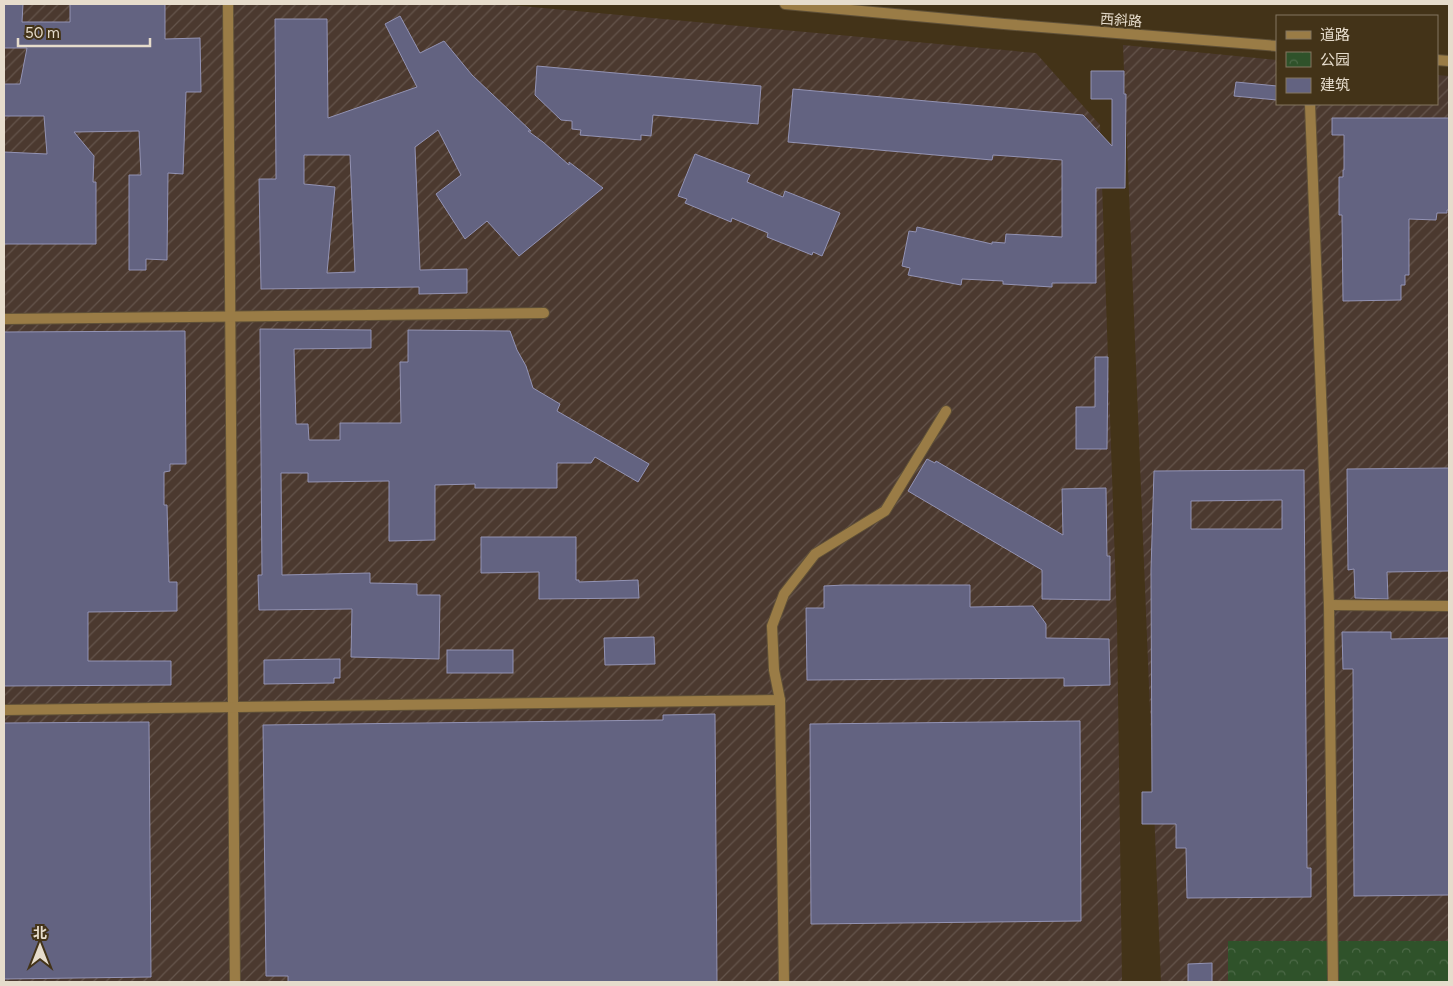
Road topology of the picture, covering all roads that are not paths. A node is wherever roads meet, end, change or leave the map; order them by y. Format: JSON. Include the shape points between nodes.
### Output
{"nodes":[{"id":1,"x":228,"y":4,"type":"edge"},
{"id":2,"x":785,"y":4,"type":"edge"},
{"id":3,"x":1276,"y":46,"type":"edge"},
{"id":4,"x":1310,"y":105,"type":"edge"},
{"id":5,"x":544,"y":313,"type":"dead end"},
{"id":6,"x":230,"y":316,"type":"junction"},
{"id":7,"x":4,"y":319,"type":"edge"},
{"id":8,"x":946,"y":411,"type":"dead end"},
{"id":9,"x":1329,"y":605,"type":"junction"},
{"id":10,"x":1449,"y":606,"type":"edge"},
{"id":11,"x":780,"y":700,"type":"junction"},
{"id":12,"x":233,"y":707,"type":"junction"},
{"id":13,"x":4,"y":710,"type":"edge"},
{"id":14,"x":235,"y":982,"type":"edge"},
{"id":15,"x":784,"y":982,"type":"edge"},
{"id":16,"x":1333,"y":982,"type":"edge"}],
"edges":[{"from":1,"to":6,"type":"street"},
{"from":2,"to":3,"type":"street","name":"西斜路"},
{"from":4,"to":9,"type":"street"},
{"from":5,"to":6,"type":"street"},
{"from":6,"to":7,"type":"street"},
{"from":6,"to":12,"type":"street"},
{"from":8,"to":11,"type":"street","via":[[885,511],[815,554],[784,594],[772,626],[774,670]]},
{"from":9,"to":10,"type":"street"},
{"from":9,"to":16,"type":"street"},
{"from":11,"to":12,"type":"street"},
{"from":11,"to":15,"type":"street"},
{"from":12,"to":13,"type":"street"},
{"from":12,"to":14,"type":"street"}]}
